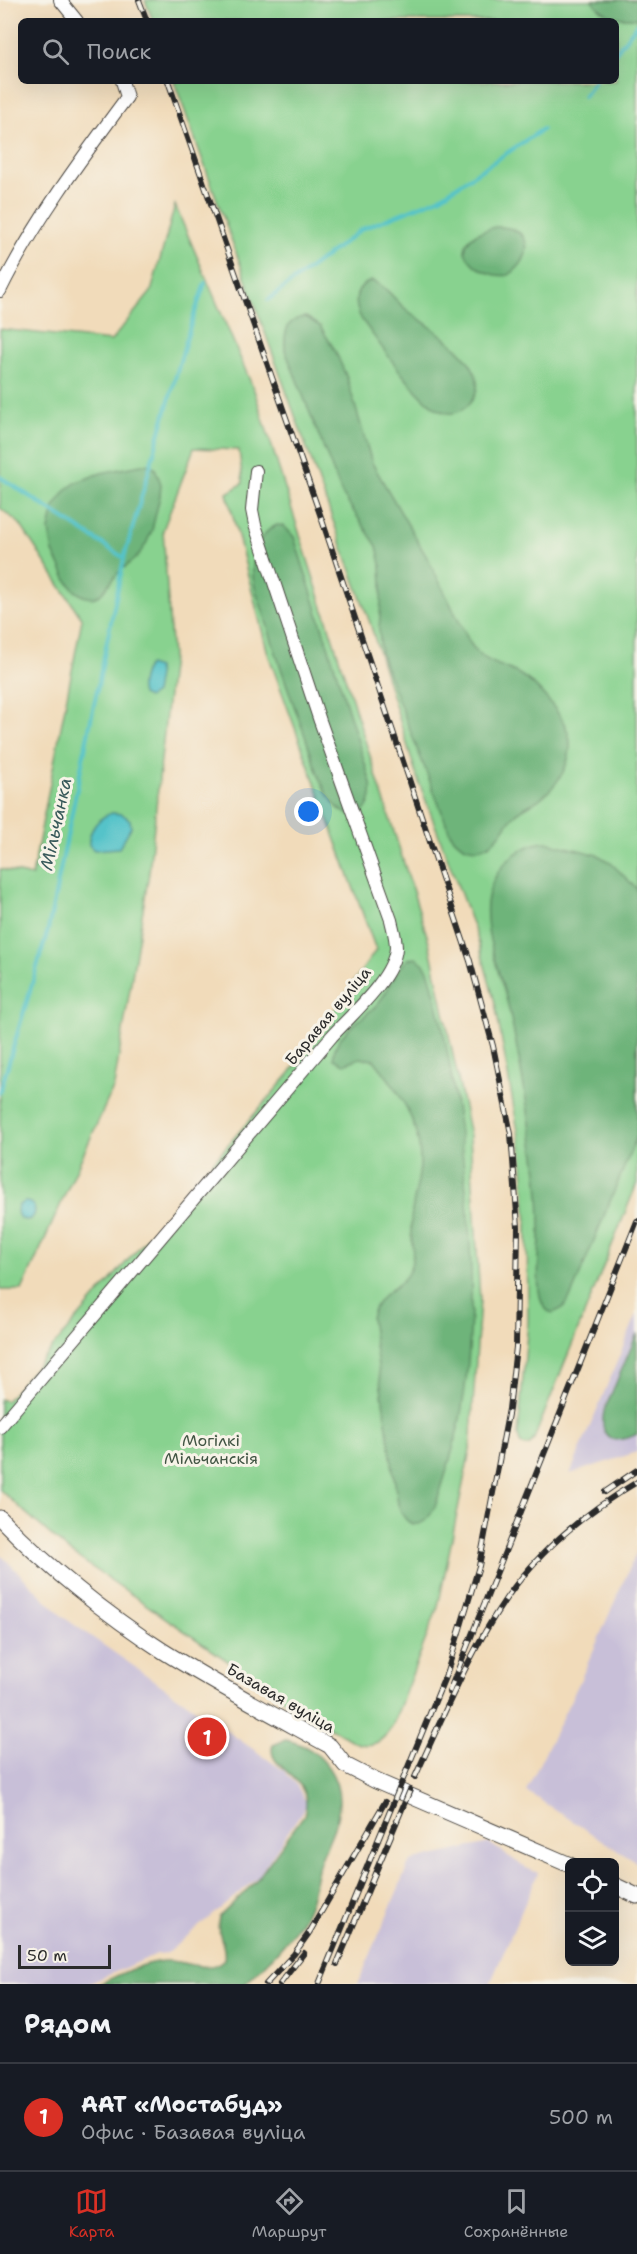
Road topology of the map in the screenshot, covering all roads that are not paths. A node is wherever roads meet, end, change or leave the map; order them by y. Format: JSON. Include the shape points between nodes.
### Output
{"nodes":[{"id":1,"x":60,"y":0,"type":"edge"},
{"id":2,"x":75,"y":18,"type":"edge"},
{"id":3,"x":123,"y":84,"type":"edge"},
{"id":4,"x":5,"y":269,"type":"edge"},
{"id":5,"x":0,"y":291,"type":"edge"},
{"id":6,"x":256,"y":471,"type":"dead end"},
{"id":7,"x":0,"y":1427,"type":"edge"},
{"id":8,"x":0,"y":1518,"type":"edge"},
{"id":9,"x":565,"y":1863,"type":"edge"},
{"id":10,"x":619,"y":1887,"type":"edge"},
{"id":11,"x":637,"y":1896,"type":"edge"}],
"edges":[{"from":1,"to":2,"type":"street"},
{"from":3,"to":4,"type":"street","via":[[127,97]]},
{"from":4,"to":5,"type":"street"},
{"from":6,"to":7,"type":"street","name":"Баравая вуліца","via":[[252,510],[255,525],[391,920],[396,950],[378,986]]},
{"from":8,"to":9,"type":"street","name":"Базавая вуліца","via":[[89,1597],[162,1650],[330,1746],[345,1765],[413,1799]]},
{"from":10,"to":11,"type":"street"}]}
